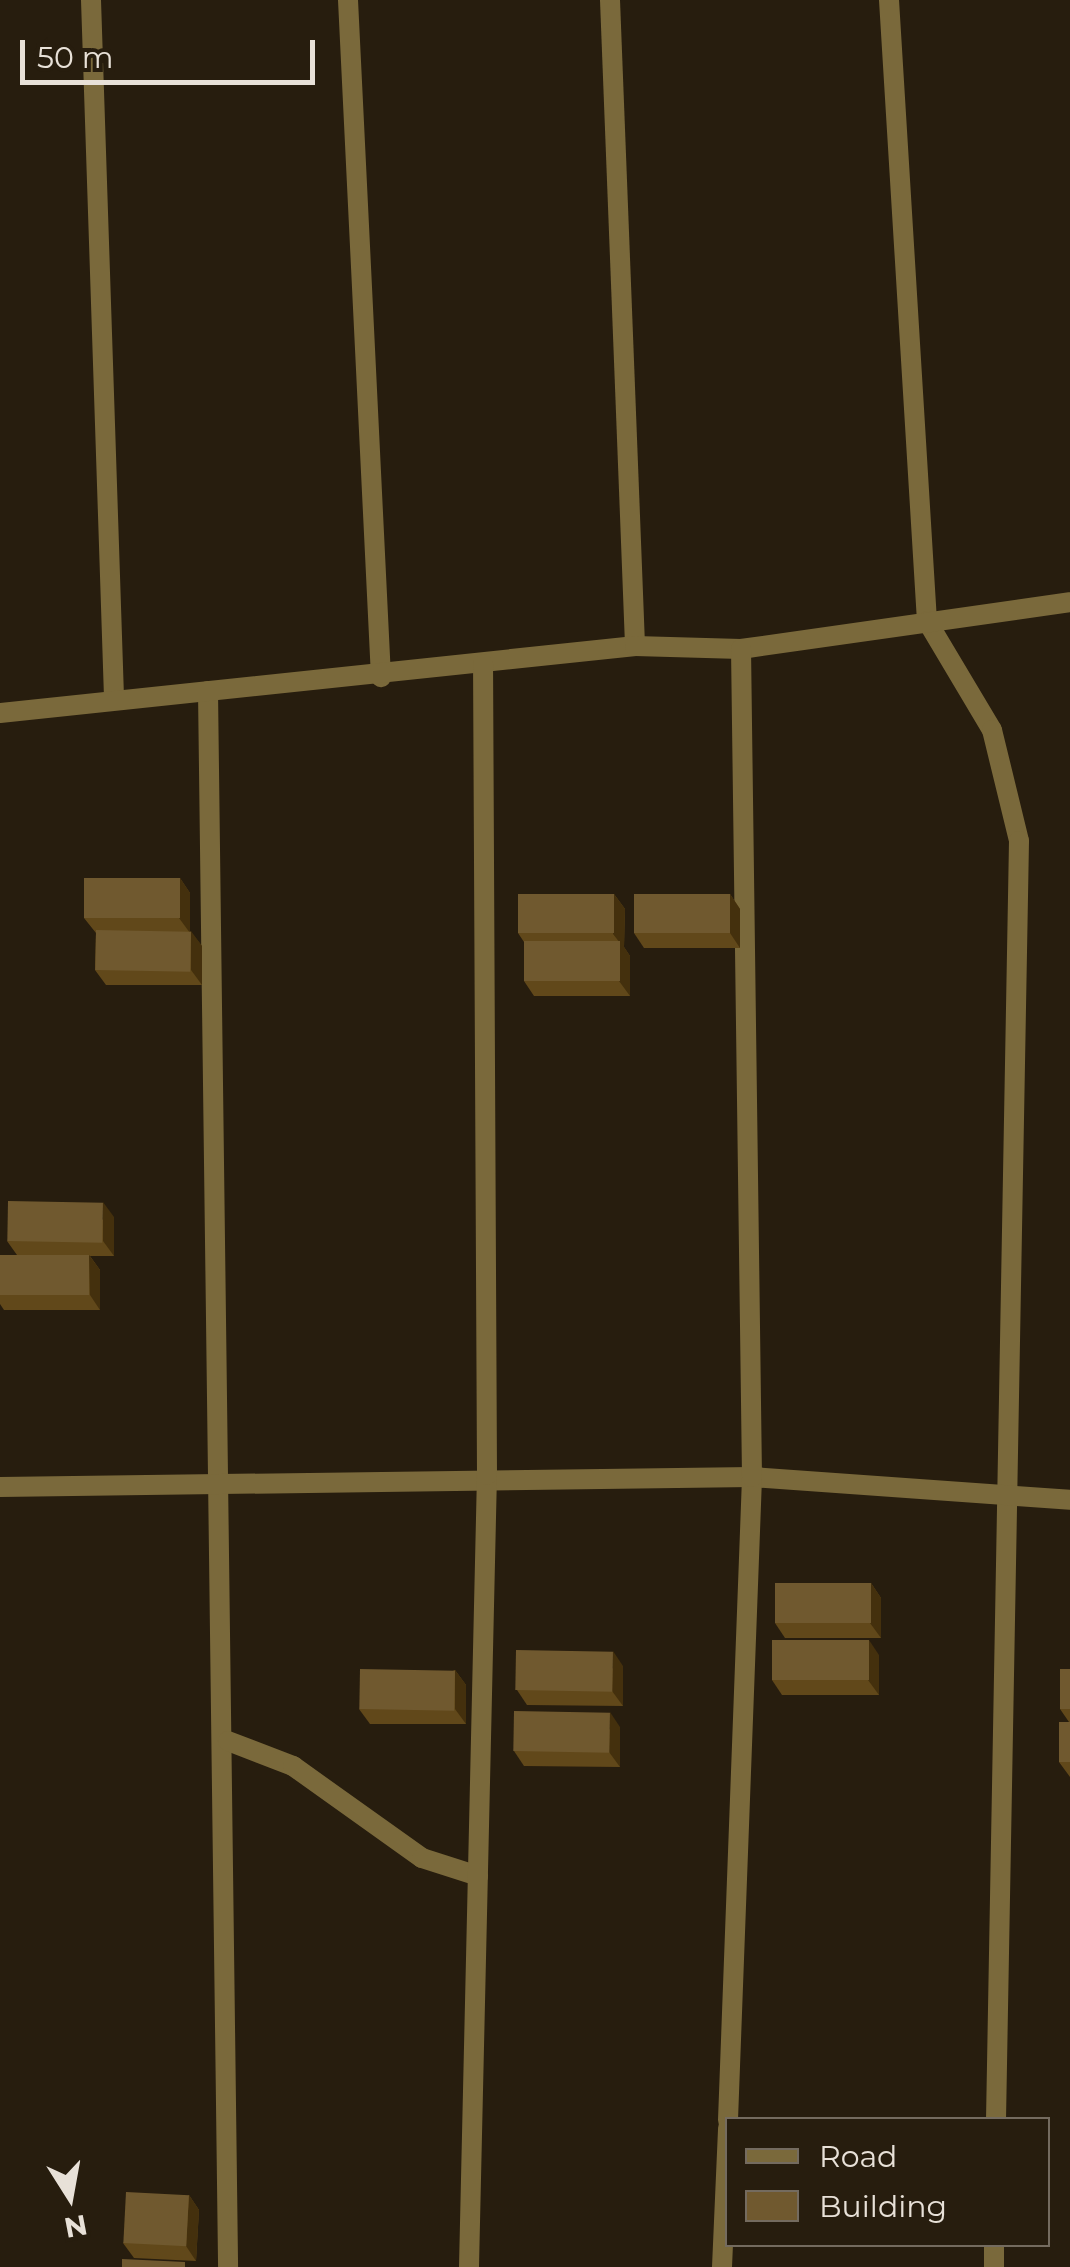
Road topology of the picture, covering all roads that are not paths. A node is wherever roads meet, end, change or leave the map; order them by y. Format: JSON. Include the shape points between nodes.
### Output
{"nodes":[{"id":1,"x":91,"y":0,"type":"edge"},
{"id":2,"x":348,"y":0,"type":"edge"},
{"id":3,"x":610,"y":0,"type":"edge"},
{"id":4,"x":889,"y":0,"type":"edge"},
{"id":5,"x":1070,"y":602,"type":"edge"},
{"id":6,"x":927,"y":621,"type":"junction"},
{"id":7,"x":634,"y":646,"type":"junction"},
{"id":8,"x":741,"y":649,"type":"junction"},
{"id":9,"x":483,"y":664,"type":"junction"},
{"id":10,"x":381,"y":677,"type":"junction"},
{"id":11,"x":208,"y":690,"type":"junction"},
{"id":12,"x":114,"y":696,"type":"junction"},
{"id":13,"x":0,"y":713,"type":"edge"},
{"id":14,"x":487,"y":1475,"type":"junction"},
{"id":15,"x":752,"y":1477,"type":"junction"},
{"id":16,"x":223,"y":1485,"type":"junction"},
{"id":17,"x":0,"y":1487,"type":"edge"},
{"id":18,"x":1006,"y":1497,"type":"junction"},
{"id":19,"x":1070,"y":1500,"type":"edge"},
{"id":20,"x":228,"y":1742,"type":"junction"},
{"id":21,"x":478,"y":1876,"type":"junction"},
{"id":22,"x":728,"y":2117,"type":"edge"},
{"id":23,"x":996,"y":2117,"type":"edge"},
{"id":24,"x":725,"y":2198,"type":"edge"},
{"id":25,"x":228,"y":2267,"type":"edge"},
{"id":26,"x":469,"y":2267,"type":"edge"},
{"id":27,"x":722,"y":2267,"type":"edge"}],
"edges":[{"from":1,"to":12,"type":"street"},
{"from":2,"to":10,"type":"street"},
{"from":3,"to":7,"type":"street"},
{"from":4,"to":6,"type":"street"},
{"from":5,"to":6,"type":"street"},
{"from":6,"to":8,"type":"street"},
{"from":6,"to":18,"type":"street","via":[[992,730],[1019,841]]},
{"from":7,"to":8,"type":"street"},
{"from":7,"to":9,"type":"street"},
{"from":8,"to":15,"type":"street"},
{"from":9,"to":10,"type":"street"},
{"from":9,"to":14,"type":"street"},
{"from":10,"to":11,"type":"street"},
{"from":11,"to":12,"type":"street"},
{"from":11,"to":16,"type":"street"},
{"from":12,"to":13,"type":"street"},
{"from":14,"to":15,"type":"street"},
{"from":14,"to":16,"type":"street"},
{"from":14,"to":21,"type":"street"},
{"from":15,"to":18,"type":"street"},
{"from":15,"to":22,"type":"street"},
{"from":16,"to":17,"type":"street"},
{"from":16,"to":20,"type":"street"},
{"from":18,"to":19,"type":"street"},
{"from":18,"to":23,"type":"street"},
{"from":20,"to":21,"type":"street","via":[[293,1766],[422,1858]]},
{"from":20,"to":25,"type":"street"},
{"from":21,"to":26,"type":"street"},
{"from":24,"to":27,"type":"street"}]}
